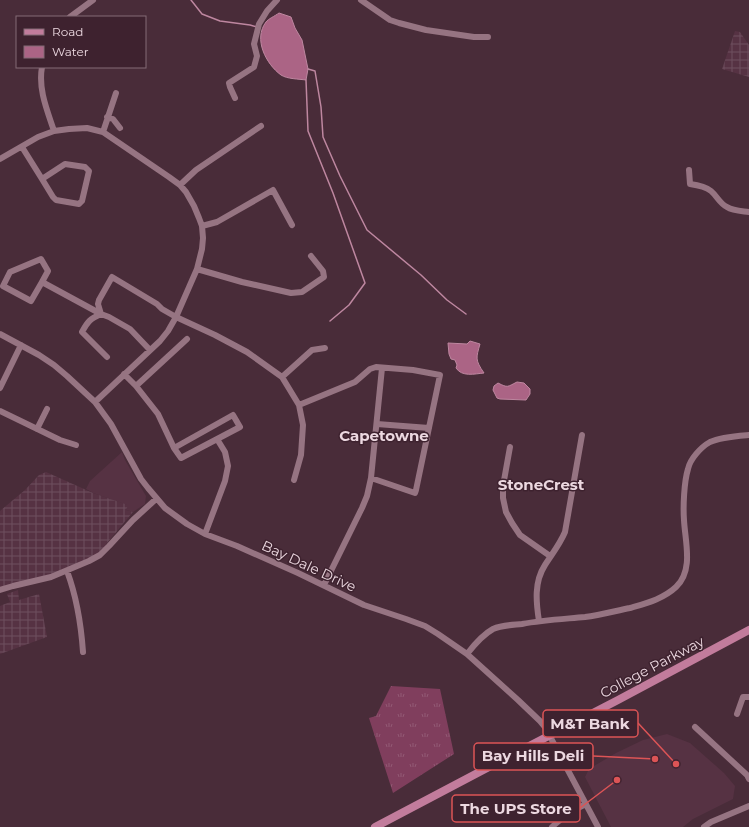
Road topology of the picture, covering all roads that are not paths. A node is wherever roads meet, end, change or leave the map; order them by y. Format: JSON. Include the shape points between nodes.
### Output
{"nodes":[{"id":1,"x":93,"y":0,"type":"edge"},
{"id":2,"x":277,"y":0,"type":"edge"},
{"id":3,"x":361,"y":0,"type":"edge"},
{"id":4,"x":71,"y":16,"type":"edge"},
{"id":5,"x":488,"y":37,"type":"dead end"},
{"id":6,"x":42,"y":68,"type":"edge"},
{"id":7,"x":116,"y":92,"type":"dead end"},
{"id":8,"x":235,"y":98,"type":"dead end"},
{"id":9,"x":107,"y":117,"type":"junction"},
{"id":10,"x":261,"y":126,"type":"dead end"},
{"id":11,"x":120,"y":128,"type":"dead end"},
{"id":12,"x":54,"y":131,"type":"junction"},
{"id":13,"x":103,"y":132,"type":"junction"},
{"id":14,"x":22,"y":147,"type":"junction"},
{"id":15,"x":0,"y":159,"type":"edge"},
{"id":16,"x":689,"y":170,"type":"dead end"},
{"id":17,"x":42,"y":179,"type":"junction"},
{"id":18,"x":180,"y":185,"type":"junction"},
{"id":19,"x":749,"y":212,"type":"edge"},
{"id":20,"x":292,"y":225,"type":"dead end"},
{"id":21,"x":202,"y":226,"type":"junction"},
{"id":22,"x":312,"y":256,"type":"dead end"},
{"id":23,"x":197,"y":269,"type":"junction"},
{"id":24,"x":42,"y":282,"type":"junction"},
{"id":25,"x":101,"y":314,"type":"junction"},
{"id":26,"x":176,"y":317,"type":"junction"},
{"id":27,"x":0,"y":334,"type":"edge"},
{"id":28,"x":187,"y":339,"type":"dead end"},
{"id":29,"x":21,"y":346,"type":"junction"},
{"id":30,"x":325,"y":348,"type":"dead end"},
{"id":31,"x":150,"y":350,"type":"junction"},
{"id":32,"x":107,"y":357,"type":"dead end"},
{"id":33,"x":382,"y":368,"type":"junction"},
{"id":34,"x":124,"y":374,"type":"junction"},
{"id":35,"x":282,"y":377,"type":"junction"},
{"id":36,"x":136,"y":386,"type":"junction"},
{"id":37,"x":0,"y":388,"type":"edge"},
{"id":38,"x":95,"y":402,"type":"junction"},
{"id":39,"x":299,"y":405,"type":"junction"},
{"id":40,"x":47,"y":409,"type":"dead end"},
{"id":41,"x":0,"y":411,"type":"edge"},
{"id":42,"x":377,"y":424,"type":"junction"},
{"id":43,"x":429,"y":428,"type":"junction"},
{"id":44,"x":37,"y":429,"type":"junction"},
{"id":45,"x":582,"y":435,"type":"dead end"},
{"id":46,"x":749,"y":435,"type":"edge"},
{"id":47,"x":217,"y":440,"type":"junction"},
{"id":48,"x":76,"y":445,"type":"dead end"},
{"id":49,"x":510,"y":447,"type":"dead end"},
{"id":50,"x":174,"y":448,"type":"junction"},
{"id":51,"x":371,"y":478,"type":"junction"},
{"id":52,"x":294,"y":480,"type":"dead end"},
{"id":53,"x":156,"y":499,"type":"junction"},
{"id":54,"x":205,"y":534,"type":"junction"},
{"id":55,"x":550,"y":556,"type":"junction"},
{"id":56,"x":67,"y":571,"type":"junction"},
{"id":57,"x":324,"y":585,"type":"junction"},
{"id":58,"x":0,"y":590,"type":"edge"},
{"id":59,"x":539,"y":621,"type":"junction"},
{"id":60,"x":749,"y":630,"type":"edge"},
{"id":61,"x":83,"y":652,"type":"dead end"},
{"id":62,"x":467,"y":654,"type":"junction"},
{"id":63,"x":749,"y":697,"type":"edge"},
{"id":64,"x":737,"y":714,"type":"dead end"},
{"id":65,"x":694,"y":727,"type":"dead end"},
{"id":66,"x":550,"y":735,"type":"junction"},
{"id":67,"x":748,"y":776,"type":"edge"},
{"id":68,"x":586,"y":804,"type":"junction"},
{"id":69,"x":749,"y":806,"type":"edge"},
{"id":70,"x":375,"y":827,"type":"edge"},
{"id":71,"x":552,"y":827,"type":"edge"},
{"id":72,"x":598,"y":827,"type":"edge"},
{"id":73,"x":704,"y":827,"type":"edge"}],
"edges":[{"from":1,"to":4,"type":"street"},
{"from":2,"to":8,"type":"street","via":[[267,11],[256,32],[254,44],[257,56],[254,67],[230,83]]},
{"from":3,"to":5,"type":"street","via":[[398,23],[426,30]]},
{"from":6,"to":12,"type":"street","via":[[42,95]]},
{"from":7,"to":9,"type":"street"},
{"from":9,"to":11,"type":"street","via":[[113,119]]},
{"from":9,"to":13,"type":"street"},
{"from":10,"to":18,"type":"street","via":[[196,170]]},
{"from":12,"to":13,"type":"street","via":[[87,128]]},
{"from":12,"to":14,"type":"street"},
{"from":13,"to":18,"type":"street"},
{"from":14,"to":15,"type":"street"},
{"from":14,"to":17,"type":"street"},
{"from":16,"to":19,"type":"street","via":[[690,184],[710,190],[728,208]]},
{"from":17,"to":17,"type":"street","via":[[64,164],[85,167],[89,171],[82,201],[79,204],[56,200]]},
{"from":18,"to":21,"type":"street","via":[[194,206]]},
{"from":20,"to":21,"type":"street","via":[[273,190],[217,222]]},
{"from":21,"to":23,"type":"street","via":[[202,249]]},
{"from":22,"to":23,"type":"street","via":[[324,271],[324,277],[302,292],[292,293]]},
{"from":23,"to":26,"type":"street"},
{"from":24,"to":24,"type":"street","via":[[31,301],[2,286],[10,272],[41,259],[48,271]]},
{"from":24,"to":25,"type":"street"},
{"from":25,"to":26,"type":"street","via":[[99,300],[112,276]]},
{"from":25,"to":31,"type":"street","via":[[130,329]]},
{"from":25,"to":32,"type":"street","via":[[92,318],[82,332]]},
{"from":26,"to":31,"type":"street","via":[[168,331]]},
{"from":26,"to":35,"type":"street","via":[[247,352]]},
{"from":27,"to":29,"type":"street","name":"Bay Dale Drive"},
{"from":28,"to":36,"type":"street"},
{"from":29,"to":37,"type":"street"},
{"from":29,"to":38,"type":"street","name":"Bay Dale Drive","via":[[54,365]]},
{"from":30,"to":35,"type":"street","via":[[312,350]]},
{"from":31,"to":34,"type":"street"},
{"from":33,"to":39,"type":"street","via":[[370,369],[355,382]]},
{"from":33,"to":42,"type":"street"},
{"from":33,"to":43,"type":"street","via":[[440,375]]},
{"from":34,"to":36,"type":"street"},
{"from":34,"to":38,"type":"street"},
{"from":35,"to":39,"type":"street"},
{"from":36,"to":50,"type":"street","via":[[158,414]]},
{"from":38,"to":53,"type":"street","name":"Bay Dale Drive","via":[[111,424],[141,479]]},
{"from":39,"to":52,"type":"street","via":[[303,425],[301,454]]},
{"from":40,"to":44,"type":"street"},
{"from":41,"to":44,"type":"street"},
{"from":42,"to":43,"type":"street"},
{"from":42,"to":51,"type":"street"},
{"from":43,"to":51,"type":"street","via":[[414,493]]},
{"from":44,"to":48,"type":"street"},
{"from":45,"to":55,"type":"street","via":[[565,532]]},
{"from":46,"to":59,"type":"street","via":[[720,438],[710,442],[693,458],[688,468],[684,497],[686,565],[684,577],[677,586],[654,601],[642,605],[587,617]]},
{"from":47,"to":50,"type":"street","via":[[181,458]]},
{"from":47,"to":50,"type":"street","via":[[240,427],[234,414]]},
{"from":47,"to":54,"type":"street","via":[[225,452],[228,466]]},
{"from":49,"to":55,"type":"street","via":[[503,486],[506,512],[520,535]]},
{"from":51,"to":57,"type":"street","via":[[362,508]]},
{"from":53,"to":54,"type":"street","name":"Bay Dale Drive","via":[[187,524]]},
{"from":53,"to":56,"type":"street","via":[[100,554]]},
{"from":54,"to":57,"type":"street","name":"Bay Dale Drive"},
{"from":55,"to":59,"type":"street","via":[[538,580]]},
{"from":56,"to":58,"type":"street"},
{"from":56,"to":61,"type":"street","via":[[76,597]]},
{"from":57,"to":62,"type":"street","name":"Bay Dale Drive","via":[[364,605],[425,626]]},
{"from":59,"to":62,"type":"street","via":[[493,629]]},
{"from":60,"to":66,"type":"main road","name":"College Parkway"},
{"from":62,"to":66,"type":"street","name":"Bay Dale Drive","via":[[540,721]]},
{"from":63,"to":64,"type":"street","via":[[743,697]]},
{"from":65,"to":67,"type":"street"},
{"from":66,"to":68,"type":"street","name":"Bay Dale Drive"},
{"from":66,"to":70,"type":"main road","name":"College Parkway"},
{"from":68,"to":71,"type":"street","via":[[563,817]]},
{"from":68,"to":72,"type":"street","name":"Bay Dale Drive"},
{"from":69,"to":73,"type":"street"}]}
